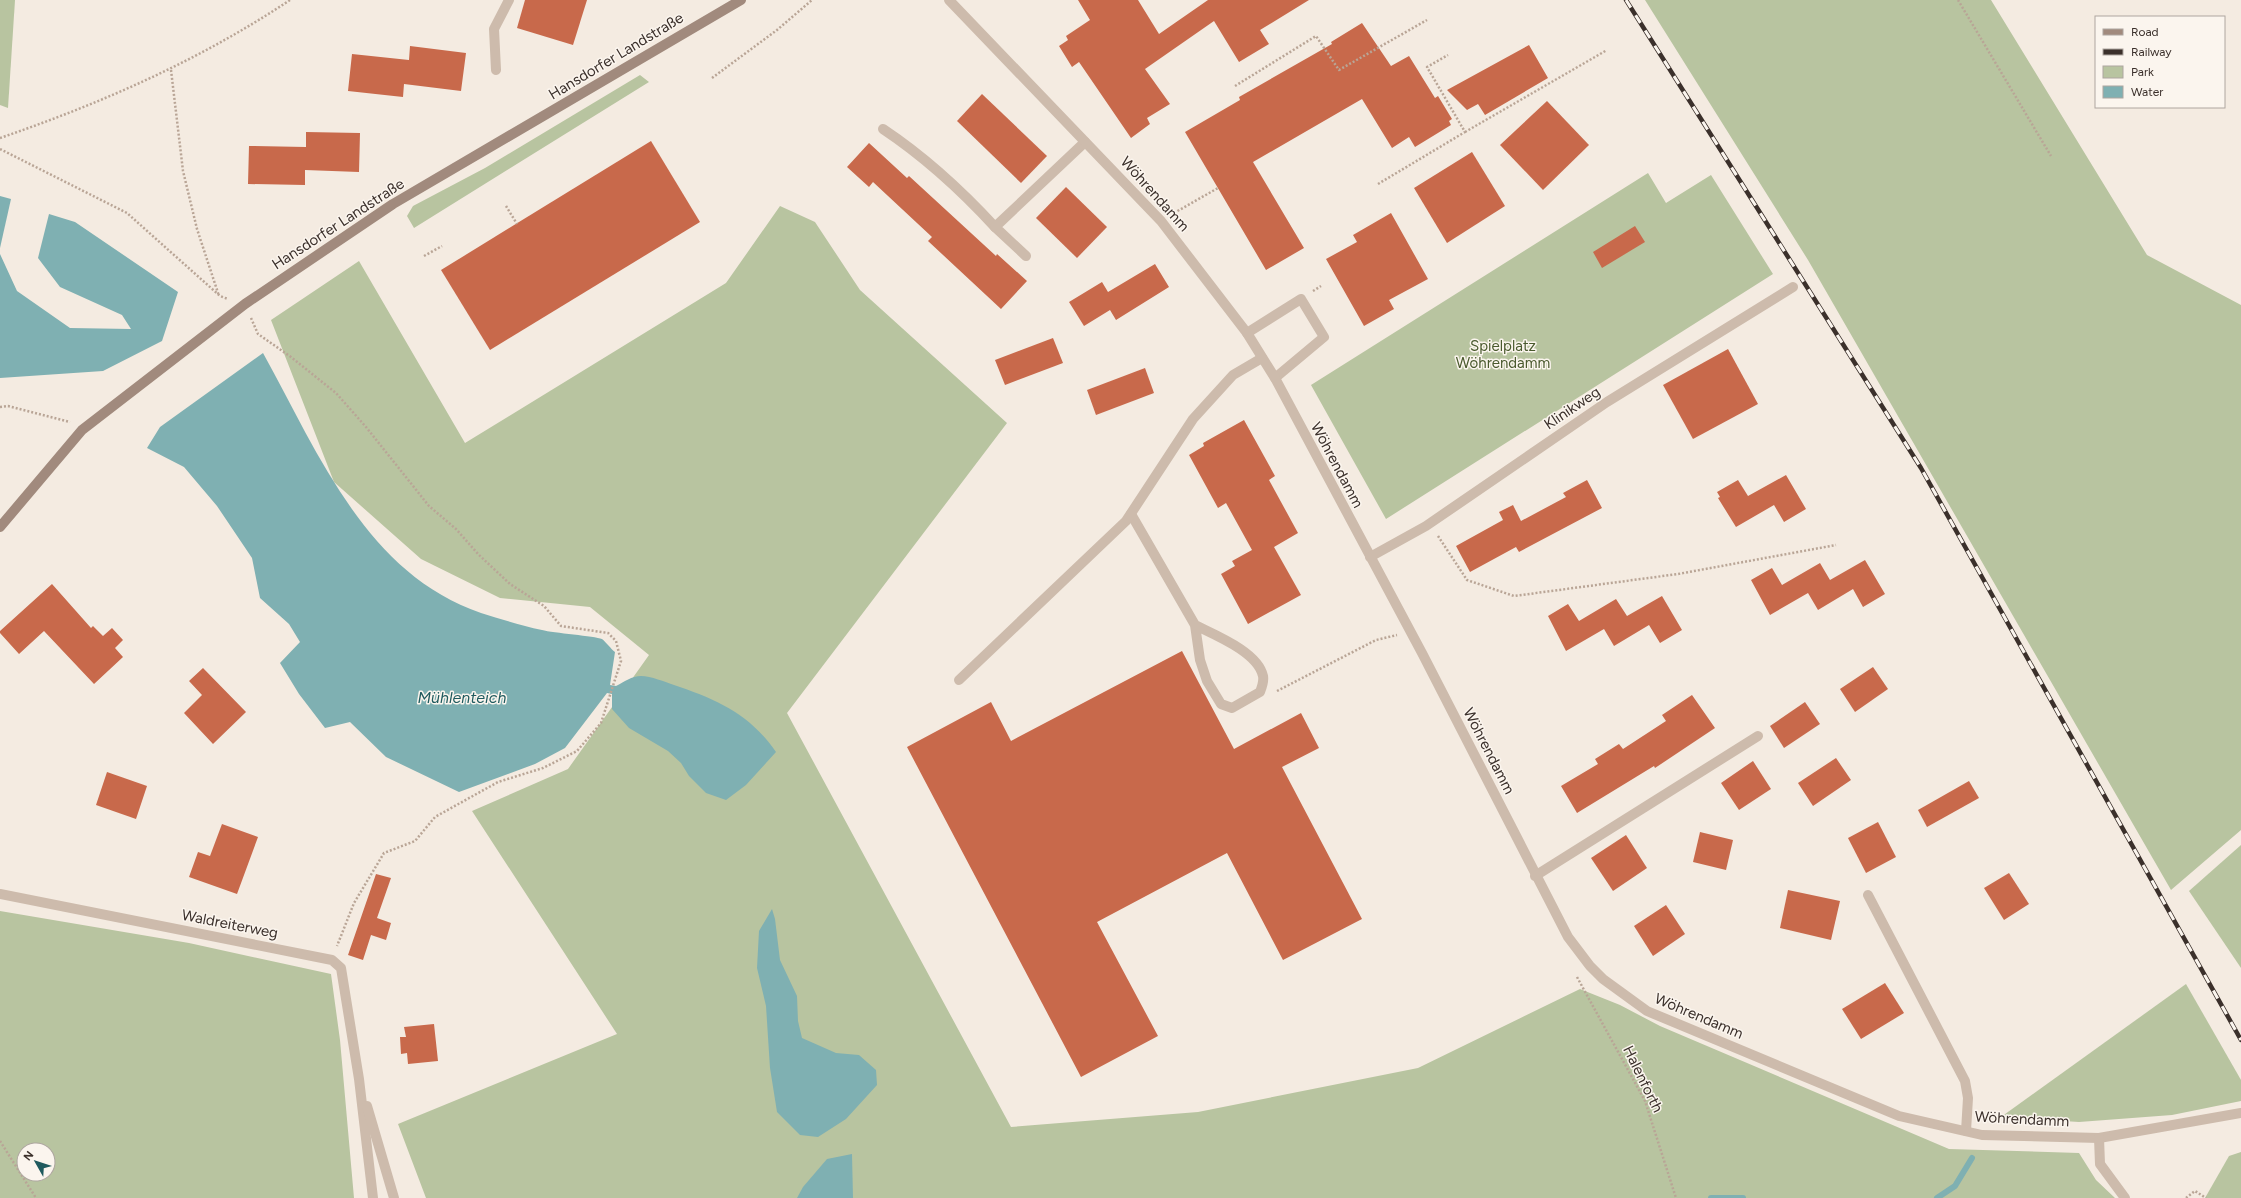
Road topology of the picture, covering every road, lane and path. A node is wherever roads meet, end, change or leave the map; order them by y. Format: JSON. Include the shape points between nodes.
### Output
{"nodes":[{"id":1,"x":290,"y":0,"type":"edge"},
{"id":2,"x":509,"y":0,"type":"edge"},
{"id":3,"x":812,"y":0,"type":"edge"},
{"id":4,"x":949,"y":0,"type":"edge"},
{"id":5,"x":1958,"y":0,"type":"edge"},
{"id":6,"x":738,"y":1,"type":"edge"},
{"id":7,"x":1427,"y":20,"type":"dead end"},
{"id":8,"x":1607,"y":50,"type":"dead end"},
{"id":9,"x":1448,"y":55,"type":"dead end"},
{"id":10,"x":171,"y":70,"type":"junction"},
{"id":11,"x":496,"y":70,"type":"dead end"},
{"id":12,"x":712,"y":78,"type":"dead end"},
{"id":13,"x":1235,"y":86,"type":"dead end"},
{"id":14,"x":883,"y":129,"type":"dead end"},
{"id":15,"x":1465,"y":132,"type":"junction"},
{"id":16,"x":0,"y":138,"type":"edge"},
{"id":17,"x":1085,"y":142,"type":"junction"},
{"id":18,"x":0,"y":148,"type":"edge"},
{"id":19,"x":2051,"y":156,"type":"dead end"},
{"id":20,"x":1378,"y":184,"type":"dead end"},
{"id":21,"x":1218,"y":188,"type":"dead end"},
{"id":22,"x":506,"y":206,"type":"dead end"},
{"id":23,"x":1162,"y":221,"type":"junction"},
{"id":24,"x":517,"y":224,"type":"dead end"},
{"id":25,"x":995,"y":228,"type":"junction"},
{"id":26,"x":442,"y":246,"type":"dead end"},
{"id":27,"x":424,"y":256,"type":"dead end"},
{"id":28,"x":1026,"y":256,"type":"dead end"},
{"id":29,"x":1793,"y":287,"type":"dead end"},
{"id":30,"x":220,"y":296,"type":"junction"},
{"id":31,"x":245,"y":304,"type":"junction"},
{"id":32,"x":1247,"y":333,"type":"junction"},
{"id":33,"x":1262,"y":358,"type":"junction"},
{"id":34,"x":1275,"y":378,"type":"junction"},
{"id":35,"x":0,"y":407,"type":"edge"},
{"id":36,"x":82,"y":430,"type":"junction"},
{"id":37,"x":1131,"y":514,"type":"junction"},
{"id":38,"x":1430,"y":522,"type":"junction"},
{"id":39,"x":0,"y":526,"type":"edge"},
{"id":40,"x":1836,"y":545,"type":"dead end"},
{"id":41,"x":1370,"y":556,"type":"junction"},
{"id":42,"x":1195,"y":625,"type":"junction"},
{"id":43,"x":1411,"y":632,"type":"junction"},
{"id":44,"x":959,"y":680,"type":"dead end"},
{"id":45,"x":1274,"y":693,"type":"dead end"},
{"id":46,"x":1758,"y":736,"type":"dead end"},
{"id":47,"x":1536,"y":876,"type":"junction"},
{"id":48,"x":0,"y":894,"type":"edge"},
{"id":49,"x":1868,"y":895,"type":"dead end"},
{"id":50,"x":332,"y":960,"type":"junction"},
{"id":51,"x":1576,"y":975,"type":"dead end"},
{"id":52,"x":359,"y":1079,"type":"junction"},
{"id":53,"x":2241,"y":1113,"type":"edge"},
{"id":54,"x":1966,"y":1131,"type":"junction"},
{"id":55,"x":2099,"y":1138,"type":"junction"},
{"id":56,"x":0,"y":1141,"type":"edge"},
{"id":57,"x":36,"y":1198,"type":"edge"},
{"id":58,"x":373,"y":1198,"type":"edge"},
{"id":59,"x":394,"y":1198,"type":"edge"},
{"id":60,"x":1676,"y":1198,"type":"edge"},
{"id":61,"x":2125,"y":1198,"type":"edge"},
{"id":62,"x":2186,"y":1198,"type":"edge"},
{"id":63,"x":2206,"y":1198,"type":"edge"}],
"edges":[{"from":1,"to":10,"type":"path"},
{"from":2,"to":11,"type":"street","via":[[494,29]]},
{"from":3,"to":12,"type":"path","via":[[777,30]]},
{"from":4,"to":17,"type":"street","name":"Wöhrendamm"},
{"from":5,"to":19,"type":"path"},
{"from":6,"to":31,"type":"main road","name":"Hansdorfer Landstraße","via":[[393,204]]},
{"from":7,"to":13,"type":"path","via":[[1339,70],[1316,36]]},
{"from":8,"to":15,"type":"path"},
{"from":9,"to":15,"type":"path","via":[[1427,67]]},
{"from":10,"to":16,"type":"path","via":[[118,94]]},
{"from":10,"to":30,"type":"path","via":[[184,171],[197,229]]},
{"from":14,"to":25,"type":"street","via":[[916,151]]},
{"from":15,"to":20,"type":"path"},
{"from":17,"to":23,"type":"street","name":"Wöhrendamm"},
{"from":17,"to":25,"type":"street"},
{"from":18,"to":30,"type":"path","via":[[127,212]]},
{"from":21,"to":23,"type":"path"},
{"from":22,"to":24,"type":"path"},
{"from":23,"to":32,"type":"street","name":"Wöhrendamm"},
{"from":25,"to":28,"type":"street"},
{"from":26,"to":27,"type":"path"},
{"from":29,"to":38,"type":"street","name":"Klinikweg","via":[[1607,402]]},
{"from":30,"to":31,"type":"path"},
{"from":31,"to":36,"type":"main road","name":"Hansdorfer Landstraße"},
{"from":31,"to":50,"type":"path","via":[[258,334],[336,392],[429,506],[456,529],[479,555],[510,584],[544,606],[561,626],[608,634],[616,641],[621,661],[601,723],[577,751],[543,768],[498,782],[435,817],[415,841],[384,853],[354,904]]},
{"from":32,"to":33,"type":"street","name":"Wöhrendamm"},
{"from":32,"to":34,"type":"street","via":[[1301,299],[1324,338]]},
{"from":33,"to":34,"type":"street","name":"Wöhrendamm"},
{"from":33,"to":37,"type":"street","via":[[1233,375],[1192,419]]},
{"from":34,"to":41,"type":"street","name":"Wöhrendamm"},
{"from":35,"to":36,"type":"path","via":[[8,406],[74,422]]},
{"from":36,"to":39,"type":"main road","name":"Hansdorfer Landstraße"},
{"from":37,"to":42,"type":"street"},
{"from":37,"to":44,"type":"street"},
{"from":38,"to":40,"type":"path","via":[[1467,580],[1514,596],[1678,574]]},
{"from":38,"to":41,"type":"street","name":"Klinikweg"},
{"from":41,"to":43,"type":"street","name":"Wöhrendamm"},
{"from":42,"to":42,"type":"street","via":[[1200,660],[1207,681],[1221,704],[1232,708],[1260,692],[1264,678],[1260,666],[1235,645]]},
{"from":43,"to":45,"type":"path","via":[[1376,640]]},
{"from":43,"to":47,"type":"street","name":"Wöhrendamm"},
{"from":46,"to":47,"type":"street"},
{"from":47,"to":54,"type":"street","name":"Wöhrendamm","via":[[1568,937],[1590,966],[1603,979],[1647,1011],[1900,1116]]},
{"from":48,"to":50,"type":"street","name":"Waldreiterweg"},
{"from":49,"to":54,"type":"street","via":[[1965,1081],[1968,1098]]},
{"from":50,"to":52,"type":"street","via":[[341,968]]},
{"from":51,"to":60,"type":"path","name":"Halenforth","via":[[1645,1101]]},
{"from":52,"to":58,"type":"street"},
{"from":52,"to":59,"type":"street"},
{"from":53,"to":55,"type":"street","name":"Wöhrendamm"},
{"from":54,"to":55,"type":"street","name":"Wöhrendamm","via":[[1982,1135]]},
{"from":55,"to":61,"type":"street","via":[[2100,1164]]},
{"from":56,"to":57,"type":"path"},
{"from":62,"to":63,"type":"path","via":[[2195,1191]]}]}
